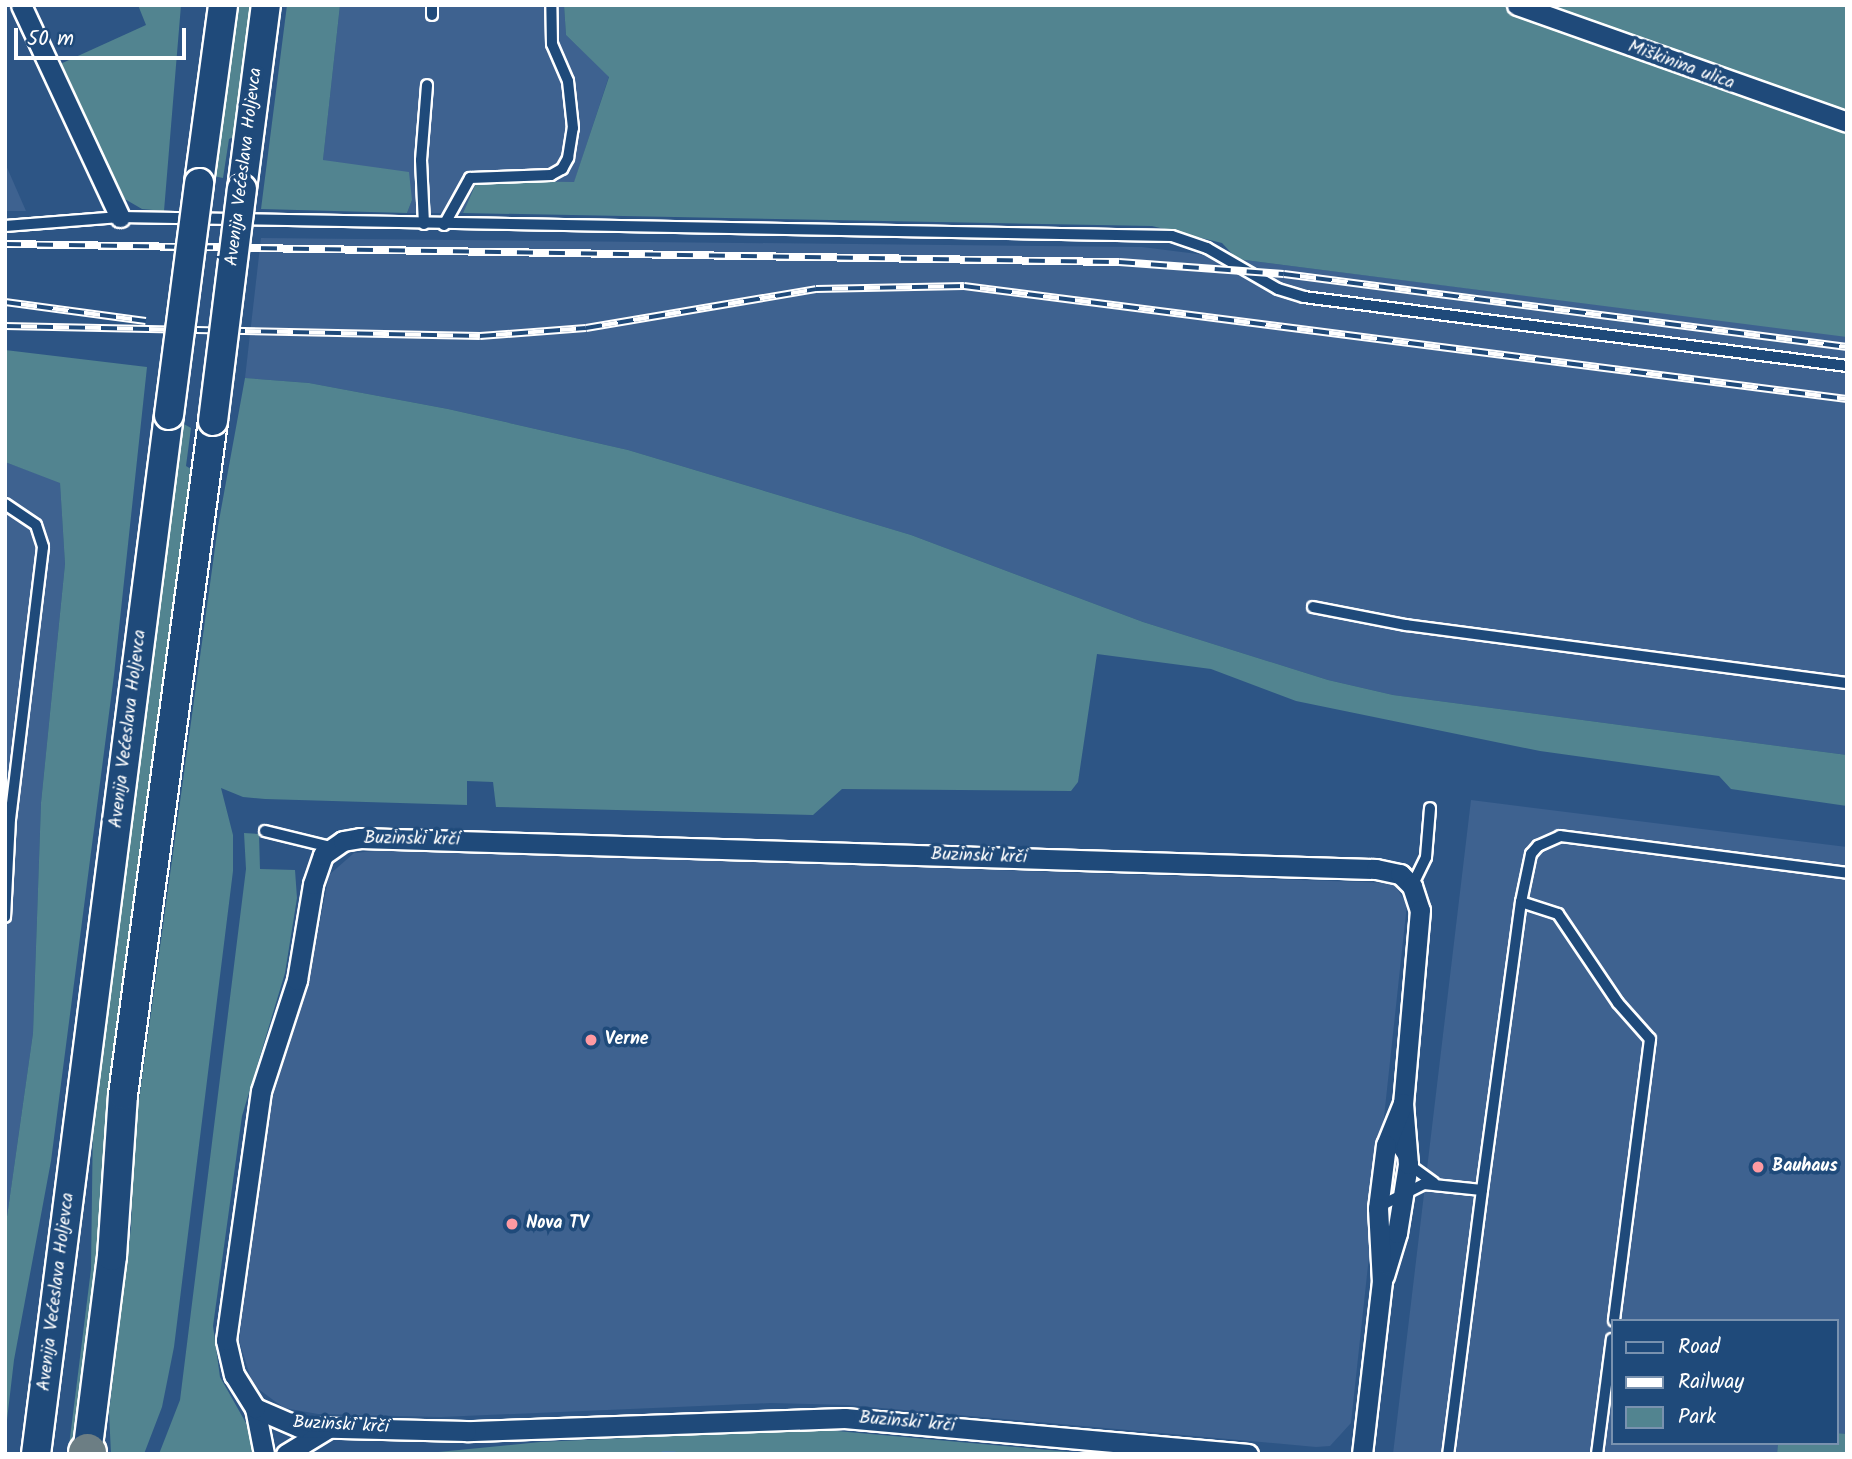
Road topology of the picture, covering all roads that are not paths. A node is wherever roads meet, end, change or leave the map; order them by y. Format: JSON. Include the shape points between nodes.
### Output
{"nodes":[{"id":1,"x":21,"y":5,"type":"edge"},
{"id":2,"x":223,"y":5,"type":"edge"},
{"id":3,"x":266,"y":5,"type":"edge"},
{"id":4,"x":551,"y":5,"type":"edge"},
{"id":5,"x":1517,"y":5,"type":"edge"},
{"id":6,"x":426,"y":85,"type":"dead end"},
{"id":7,"x":1847,"y":122,"type":"edge"},
{"id":8,"x":120,"y":217,"type":"junction"},
{"id":9,"x":424,"y":224,"type":"junction"},
{"id":10,"x":444,"y":225,"type":"junction"},
{"id":11,"x":5,"y":226,"type":"edge"},
{"id":12,"x":1847,"y":366,"type":"edge"},
{"id":13,"x":5,"y":505,"type":"edge"},
{"id":14,"x":1313,"y":607,"type":"dead end"},
{"id":15,"x":1847,"y":683,"type":"edge"},
{"id":16,"x":1430,"y":808,"type":"dead end"},
{"id":17,"x":265,"y":831,"type":"dead end"},
{"id":18,"x":331,"y":847,"type":"junction"},
{"id":19,"x":1847,"y":873,"type":"edge"},
{"id":20,"x":1412,"y":886,"type":"junction"},
{"id":21,"x":1521,"y":902,"type":"junction"},
{"id":22,"x":5,"y":917,"type":"edge"},
{"id":23,"x":1403,"y":1103,"type":"junction"},
{"id":24,"x":1390,"y":1129,"type":"junction"},
{"id":25,"x":1408,"y":1164,"type":"junction"},
{"id":26,"x":1434,"y":1183,"type":"junction"},
{"id":27,"x":1482,"y":1190,"type":"junction"},
{"id":28,"x":1404,"y":1191,"type":"junction"},
{"id":29,"x":1378,"y":1208,"type":"junction"},
{"id":30,"x":1382,"y":1280,"type":"junction"},
{"id":31,"x":1615,"y":1319,"type":"edge"},
{"id":32,"x":1610,"y":1354,"type":"edge"},
{"id":33,"x":255,"y":1408,"type":"junction"},
{"id":34,"x":329,"y":1428,"type":"junction"},
{"id":35,"x":38,"y":1440,"type":"edge"},
{"id":36,"x":1140,"y":1449,"type":"edge"},
{"id":37,"x":87,"y":1453,"type":"edge"},
{"id":38,"x":1223,"y":1453,"type":"edge"},
{"id":39,"x":26,"y":1454,"type":"edge"},
{"id":40,"x":264,"y":1454,"type":"edge"},
{"id":41,"x":286,"y":1454,"type":"edge"},
{"id":42,"x":1248,"y":1454,"type":"edge"},
{"id":43,"x":1362,"y":1454,"type":"edge"},
{"id":44,"x":1448,"y":1454,"type":"edge"},
{"id":45,"x":1597,"y":1454,"type":"edge"}],
"edges":[{"from":1,"to":8,"type":"street"},
{"from":2,"to":35,"type":"main road","name":"Avenija Većeslava Holjevca","bridge":true},
{"from":3,"to":37,"type":"main road","name":"Avenija Većeslava Holjevca","bridge":true,"via":[[123,1095],[112,1256]]},
{"from":4,"to":10,"type":"lane","via":[[552,44],[568,81],[573,128],[568,158],[562,169],[551,175],[470,178]]},
{"from":5,"to":7,"type":"street","name":"Miškinina ulica"},
{"from":6,"to":9,"type":"lane","via":[[421,146]]},
{"from":8,"to":9,"type":"lane"},
{"from":8,"to":11,"type":"lane"},
{"from":9,"to":10,"type":"lane"},
{"from":10,"to":12,"type":"lane","via":[[1172,236],[1207,248],[1278,289],[1304,297]]},
{"from":13,"to":22,"type":"lane","via":[[36,526],[43,547],[10,818]]},
{"from":14,"to":15,"type":"lane","via":[[1406,625]]},
{"from":16,"to":20,"type":"lane","via":[[1426,857]]},
{"from":17,"to":18,"type":"lane"},
{"from":18,"to":20,"type":"street","name":"Buzinski krči","via":[[360,838],[1376,869],[1400,874]]},
{"from":18,"to":33,"type":"street","via":[[317,866],[297,980],[261,1091],[226,1340],[233,1375]]},
{"from":19,"to":21,"type":"lane","via":[[1560,836],[1531,854]]},
{"from":20,"to":23,"type":"street","via":[[1420,910]]},
{"from":21,"to":27,"type":"lane"},
{"from":21,"to":31,"type":"lane","via":[[1558,914],[1618,1003],[1650,1039]]},
{"from":23,"to":24,"type":"street"},
{"from":23,"to":25,"type":"street"},
{"from":24,"to":25,"type":"lane","via":[[1396,1150]]},
{"from":24,"to":29,"type":"street"},
{"from":25,"to":26,"type":"lane"},
{"from":25,"to":28,"type":"street"},
{"from":26,"to":27,"type":"lane"},
{"from":26,"to":28,"type":"lane"},
{"from":27,"to":44,"type":"lane"},
{"from":28,"to":29,"type":"lane"},
{"from":28,"to":30,"type":"street"},
{"from":29,"to":30,"type":"street"},
{"from":30,"to":43,"type":"street"},
{"from":32,"to":45,"type":"lane"},
{"from":33,"to":34,"type":"street","name":"Buzinski krči","via":[[283,1423]]},
{"from":33,"to":40,"type":"street"},
{"from":34,"to":36,"type":"street","name":"Buzinski krči","via":[[466,1431],[800,1416]]},
{"from":34,"to":41,"type":"street"},
{"from":35,"to":39,"type":"main road","name":"Avenija Većeslava Holjevca"},
{"from":36,"to":38,"type":"street","name":"Buzinski krči"},
{"from":38,"to":42,"type":"street","name":"Buzinski krči"}]}
